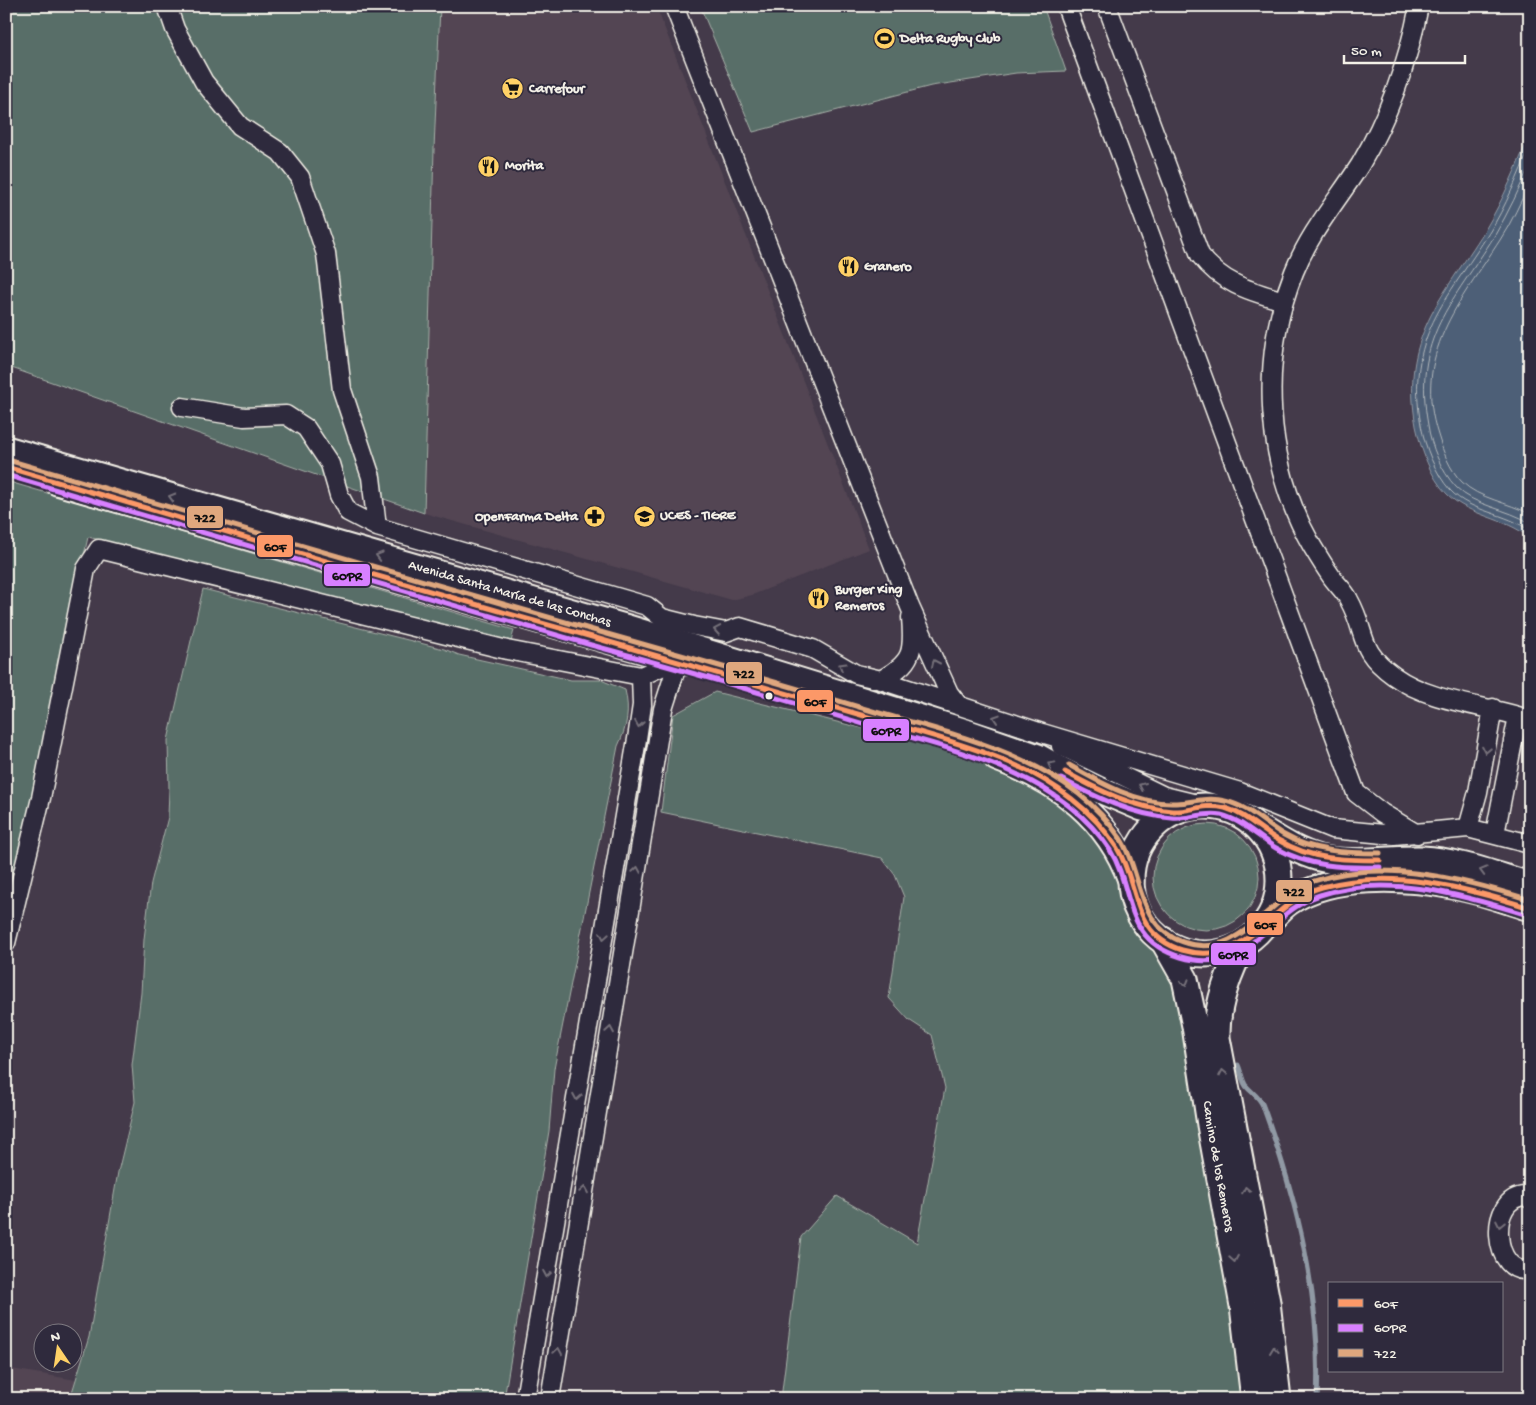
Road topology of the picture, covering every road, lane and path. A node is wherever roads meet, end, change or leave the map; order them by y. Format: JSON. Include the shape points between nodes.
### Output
{"nodes":[{"id":1,"x":167,"y":6,"type":"edge"},
{"id":2,"x":674,"y":6,"type":"edge"},
{"id":3,"x":1066,"y":6,"type":"edge"},
{"id":4,"x":1107,"y":6,"type":"edge"},
{"id":5,"x":1419,"y":6,"type":"edge"},
{"id":6,"x":1284,"y":301,"type":"junction"},
{"id":7,"x":182,"y":407,"type":"dead end"},
{"id":8,"x":6,"y":449,"type":"edge"},
{"id":9,"x":6,"y":467,"type":"edge"},
{"id":10,"x":377,"y":528,"type":"junction"},
{"id":11,"x":910,"y":607,"type":"junction"},
{"id":12,"x":662,"y":618,"type":"junction"},
{"id":13,"x":628,"y":628,"type":"junction"},
{"id":14,"x":685,"y":644,"type":"junction"},
{"id":15,"x":641,"y":676,"type":"junction"},
{"id":16,"x":882,"y":680,"type":"junction"},
{"id":17,"x":959,"y":706,"type":"junction"},
{"id":18,"x":1492,"y":708,"type":"junction"},
{"id":19,"x":1524,"y":719,"type":"edge"},
{"id":20,"x":1042,"y":733,"type":"junction"},
{"id":21,"x":1205,"y":806,"type":"junction"},
{"id":22,"x":1177,"y":811,"type":"junction"},
{"id":23,"x":1256,"y":826,"type":"junction"},
{"id":24,"x":1468,"y":828,"type":"junction"},
{"id":25,"x":1417,"y":834,"type":"junction"},
{"id":26,"x":1495,"y":834,"type":"junction"},
{"id":27,"x":1530,"y":844,"type":"edge"},
{"id":28,"x":1131,"y":880,"type":"junction"},
{"id":29,"x":1530,"y":885,"type":"edge"},
{"id":30,"x":610,"y":899,"type":"junction"},
{"id":31,"x":631,"y":902,"type":"junction"},
{"id":32,"x":1530,"y":908,"type":"edge"},
{"id":33,"x":1254,"y":935,"type":"junction"},
{"id":34,"x":1163,"y":940,"type":"junction"},
{"id":35,"x":6,"y":943,"type":"edge"},
{"id":36,"x":1529,"y":1197,"type":"edge"},
{"id":37,"x":551,"y":1250,"type":"junction"},
{"id":38,"x":574,"y":1254,"type":"junction"},
{"id":39,"x":1530,"y":1269,"type":"edge"},
{"id":40,"x":526,"y":1399,"type":"edge"},
{"id":41,"x":550,"y":1399,"type":"edge"},
{"id":42,"x":1254,"y":1399,"type":"edge"},
{"id":43,"x":1278,"y":1399,"type":"edge"}],
"edges":[{"from":1,"to":10,"type":"street","via":[[175,29],[204,82],[240,126],[280,152],[300,177],[326,254],[342,390],[370,477]]},
{"from":2,"to":11,"type":"street"},
{"from":3,"to":25,"type":"street","via":[[1356,793]]},
{"from":4,"to":6,"type":"street","via":[[1200,256],[1225,280],[1242,289]]},
{"from":5,"to":6,"type":"street","via":[[1403,71],[1390,107],[1360,165],[1306,245]]},
{"from":6,"to":18,"type":"street","via":[[1274,351],[1272,423],[1285,485],[1312,546],[1348,597],[1366,649],[1378,664],[1396,678],[1419,689]]},
{"from":7,"to":10,"type":"street","via":[[244,416],[286,415],[306,428],[330,464],[348,512]]},
{"from":13,"to":8,"type":"main road","name":"Avenida Santa María de las Conchas","one_way":true},
{"from":9,"to":14,"type":"main road","name":"Avenida Santa María de las Conchas","via":[[591,637]]},
{"from":10,"to":12,"type":"street","via":[[647,606]]},
{"from":11,"to":16,"type":"street","via":[[912,637],[909,657],[903,667]]},
{"from":17,"to":11,"type":"street","one_way":true,"via":[[949,693]]},
{"from":12,"to":13,"type":"street"},
{"from":12,"to":14,"type":"street"},
{"from":13,"to":14,"type":"main road","name":"Avenida Santa María de las Conchas"},
{"from":14,"to":15,"type":"street"},
{"from":16,"to":14,"type":"street","one_way":true,"via":[[856,674],[812,649],[740,627]]},
{"from":22,"to":14,"type":"main road","name":"Avenida Santa María de las Conchas","one_way":true,"via":[[1142,808],[1090,786],[1038,758],[966,732]]},
{"from":14,"to":28,"type":"main road","name":"Avenida Santa María de las Conchas","via":[[1012,764],[1061,790],[1083,808],[1106,831]]},
{"from":31,"to":14,"type":"street","one_way":true,"via":[[663,709]]},
{"from":15,"to":30,"type":"street","one_way":true,"via":[[642,705]]},
{"from":15,"to":35,"type":"street","via":[[507,650],[99,549],[86,569],[40,798]]},
{"from":16,"to":17,"type":"street"},
{"from":20,"to":17,"type":"street","one_way":true},
{"from":18,"to":19,"type":"street"},
{"from":18,"to":24,"type":"street","one_way":true,"via":[[1480,783]]},
{"from":19,"to":26,"type":"street"},
{"from":21,"to":20,"type":"street","one_way":true,"via":[[1164,796],[1061,747]]},
{"from":20,"to":25,"type":"street","via":[[1240,792],[1332,830],[1358,834]]},
{"from":21,"to":22,"type":"main road"},
{"from":21,"to":23,"type":"main road","via":[[1224,808]]},
{"from":22,"to":28,"type":"main road","via":[[1158,822],[1144,839],[1134,858]]},
{"from":29,"to":23,"type":"main road","one_way":true,"via":[[1457,864],[1423,859],[1319,858],[1283,843]]},
{"from":23,"to":33,"type":"main road","via":[[1270,844],[1278,864],[1280,886],[1274,908]]},
{"from":24,"to":25,"type":"street"},
{"from":24,"to":26,"type":"street"},
{"from":26,"to":27,"type":"street"},
{"from":28,"to":34,"type":"main road","via":[[1135,903],[1146,924]]},
{"from":30,"to":31,"type":"street"},
{"from":30,"to":37,"type":"street","one_way":true},
{"from":38,"to":31,"type":"street","one_way":true},
{"from":32,"to":33,"type":"main road","via":[[1453,886],[1393,880],[1346,882],[1314,889],[1289,902]]},
{"from":33,"to":34,"type":"main road","via":[[1225,951],[1204,954],[1182,950]]},
{"from":43,"to":33,"type":"main road","name":"Camino de los Remeros","one_way":true,"via":[[1267,1302],[1217,1038],[1217,1020],[1236,958]]},
{"from":34,"to":42,"type":"main road","name":"Camino de los Remeros","one_way":true,"via":[[1184,979],[1195,1026],[1243,1306]]},
{"from":36,"to":39,"type":"street","one_way":true,"via":[[1520,1196],[1504,1210],[1498,1234],[1504,1255],[1514,1267]]},
{"from":37,"to":38,"type":"street"},
{"from":37,"to":40,"type":"street","one_way":true},
{"from":41,"to":38,"type":"street","one_way":true}]}
